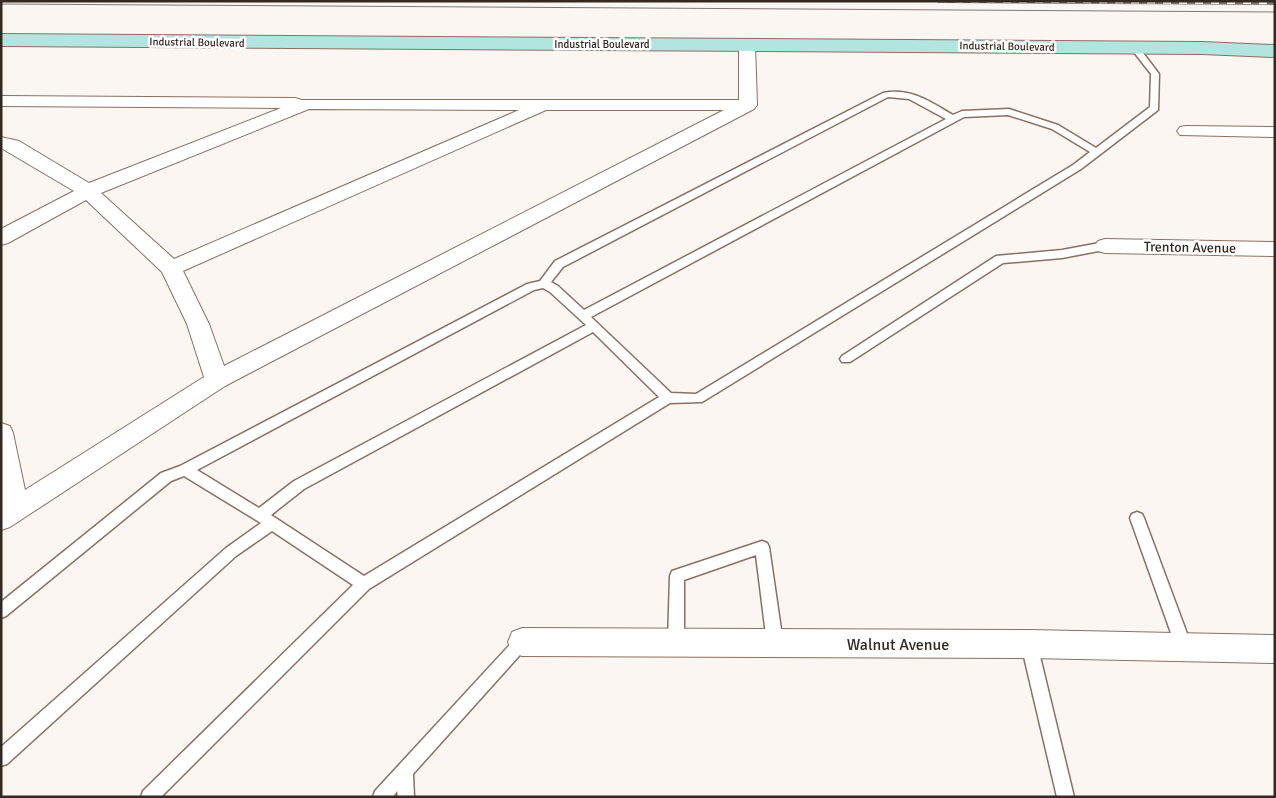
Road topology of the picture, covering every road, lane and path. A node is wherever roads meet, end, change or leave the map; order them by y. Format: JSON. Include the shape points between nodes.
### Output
{"nodes":[{"id":1,"x":1,"y":40,"type":"edge"},
{"id":2,"x":1275,"y":43,"type":"edge"},
{"id":3,"x":747,"y":44,"type":"junction"},
{"id":4,"x":1134,"y":48,"type":"junction"},
{"id":5,"x":1202,"y":48,"type":"junction"},
{"id":6,"x":1275,"y":51,"type":"edge"},
{"id":7,"x":1,"y":100,"type":"edge"},
{"id":8,"x":307,"y":104,"type":"junction"},
{"id":9,"x":546,"y":104,"type":"junction"},
{"id":10,"x":748,"y":105,"type":"junction"},
{"id":11,"x":953,"y":119,"type":"junction"},
{"id":12,"x":1186,"y":131,"type":"dead end"},
{"id":13,"x":1275,"y":132,"type":"edge"},
{"id":14,"x":1,"y":142,"type":"edge"},
{"id":15,"x":1097,"y":152,"type":"junction"},
{"id":16,"x":88,"y":191,"type":"junction"},
{"id":17,"x":1,"y":238,"type":"edge"},
{"id":18,"x":1104,"y":246,"type":"joint"},
{"id":19,"x":1275,"y":249,"type":"edge"},
{"id":20,"x":171,"y":268,"type":"junction"},
{"id":21,"x":544,"y":284,"type":"junction"},
{"id":22,"x":583,"y":316,"type":"junction"},
{"id":23,"x":594,"y":326,"type":"junction"},
{"id":24,"x":846,"y":359,"type":"dead end"},
{"id":25,"x":218,"y":380,"type":"junction"},
{"id":26,"x":668,"y":398,"type":"junction"},
{"id":27,"x":1,"y":433,"type":"edge"},
{"id":28,"x":185,"y":470,"type":"junction"},
{"id":29,"x":9,"y":514,"type":"edge"},
{"id":30,"x":1137,"y":518,"type":"dead end"},
{"id":31,"x":266,"y":519,"type":"junction"},
{"id":32,"x":364,"y":584,"type":"junction"},
{"id":33,"x":1,"y":611,"type":"edge"},
{"id":34,"x":522,"y":642,"type":"joint"},
{"id":35,"x":676,"y":643,"type":"junction"},
{"id":36,"x":775,"y":643,"type":"junction"},
{"id":37,"x":1028,"y":644,"type":"junction"},
{"id":38,"x":1184,"y":647,"type":"junction"},
{"id":39,"x":1275,"y":649,"type":"edge"},
{"id":40,"x":1,"y":758,"type":"edge"},
{"id":41,"x":405,"y":771,"type":"junction"},
{"id":42,"x":149,"y":797,"type":"edge"},
{"id":43,"x":381,"y":797,"type":"edge"},
{"id":44,"x":406,"y":797,"type":"edge"},
{"id":45,"x":1066,"y":797,"type":"edge"}],
"edges":[{"from":1,"to":3,"type":"main road","name":"Industrial Boulevard"},
{"from":2,"to":5,"type":"main road","name":"Industrial Boulevard"},
{"from":3,"to":4,"type":"main road","name":"Industrial Boulevard"},
{"from":3,"to":10,"type":"street"},
{"from":4,"to":5,"type":"main road","name":"Industrial Boulevard"},
{"from":4,"to":15,"type":"lane","via":[[1155,74],[1155,108]]},
{"from":5,"to":6,"type":"main road","name":"Industrial Boulevard"},
{"from":7,"to":8,"type":"street"},
{"from":8,"to":9,"type":"street"},
{"from":8,"to":16,"type":"street"},
{"from":9,"to":10,"type":"street"},
{"from":9,"to":20,"type":"street"},
{"from":10,"to":25,"type":"street"},
{"from":11,"to":15,"type":"lane","via":[[962,114],[1009,112],[1055,127]]},
{"from":11,"to":21,"type":"lane","via":[[905,94],[886,95],[559,264]]},
{"from":11,"to":22,"type":"lane"},
{"from":12,"to":13,"type":"street"},
{"from":14,"to":16,"type":"street","via":[[12,145]]},
{"from":15,"to":26,"type":"lane","via":[[698,399]]},
{"from":16,"to":17,"type":"street"},
{"from":16,"to":20,"type":"street"},
{"from":18,"to":19,"type":"street","name":"Trenton Avenue"},
{"from":18,"to":24,"type":"lane","via":[[1062,254],[1000,259]]},
{"from":20,"to":25,"type":"street","via":[[198,324]]},
{"from":21,"to":22,"type":"lane"},
{"from":21,"to":28,"type":"lane","via":[[531,287]]},
{"from":22,"to":23,"type":"lane"},
{"from":23,"to":26,"type":"lane"},
{"from":23,"to":31,"type":"lane","via":[[299,485]]},
{"from":25,"to":29,"type":"street"},
{"from":26,"to":32,"type":"lane"},
{"from":27,"to":29,"type":"street"},
{"from":28,"to":31,"type":"lane"},
{"from":28,"to":33,"type":"lane","via":[[166,477]]},
{"from":30,"to":38,"type":"lane"},
{"from":31,"to":32,"type":"lane"},
{"from":31,"to":40,"type":"lane"},
{"from":32,"to":42,"type":"lane"},
{"from":34,"to":35,"type":"street","name":"Walnut Avenue"},
{"from":34,"to":41,"type":"lane"},
{"from":35,"to":36,"type":"street","name":"Walnut Avenue"},
{"from":35,"to":36,"type":"lane","via":[[677,576],[762,547]]},
{"from":36,"to":37,"type":"street","name":"Walnut Avenue"},
{"from":37,"to":38,"type":"street","name":"Walnut Avenue"},
{"from":37,"to":45,"type":"lane"},
{"from":38,"to":39,"type":"street","name":"Walnut Avenue"},
{"from":41,"to":43,"type":"lane"},
{"from":41,"to":44,"type":"lane"}]}
